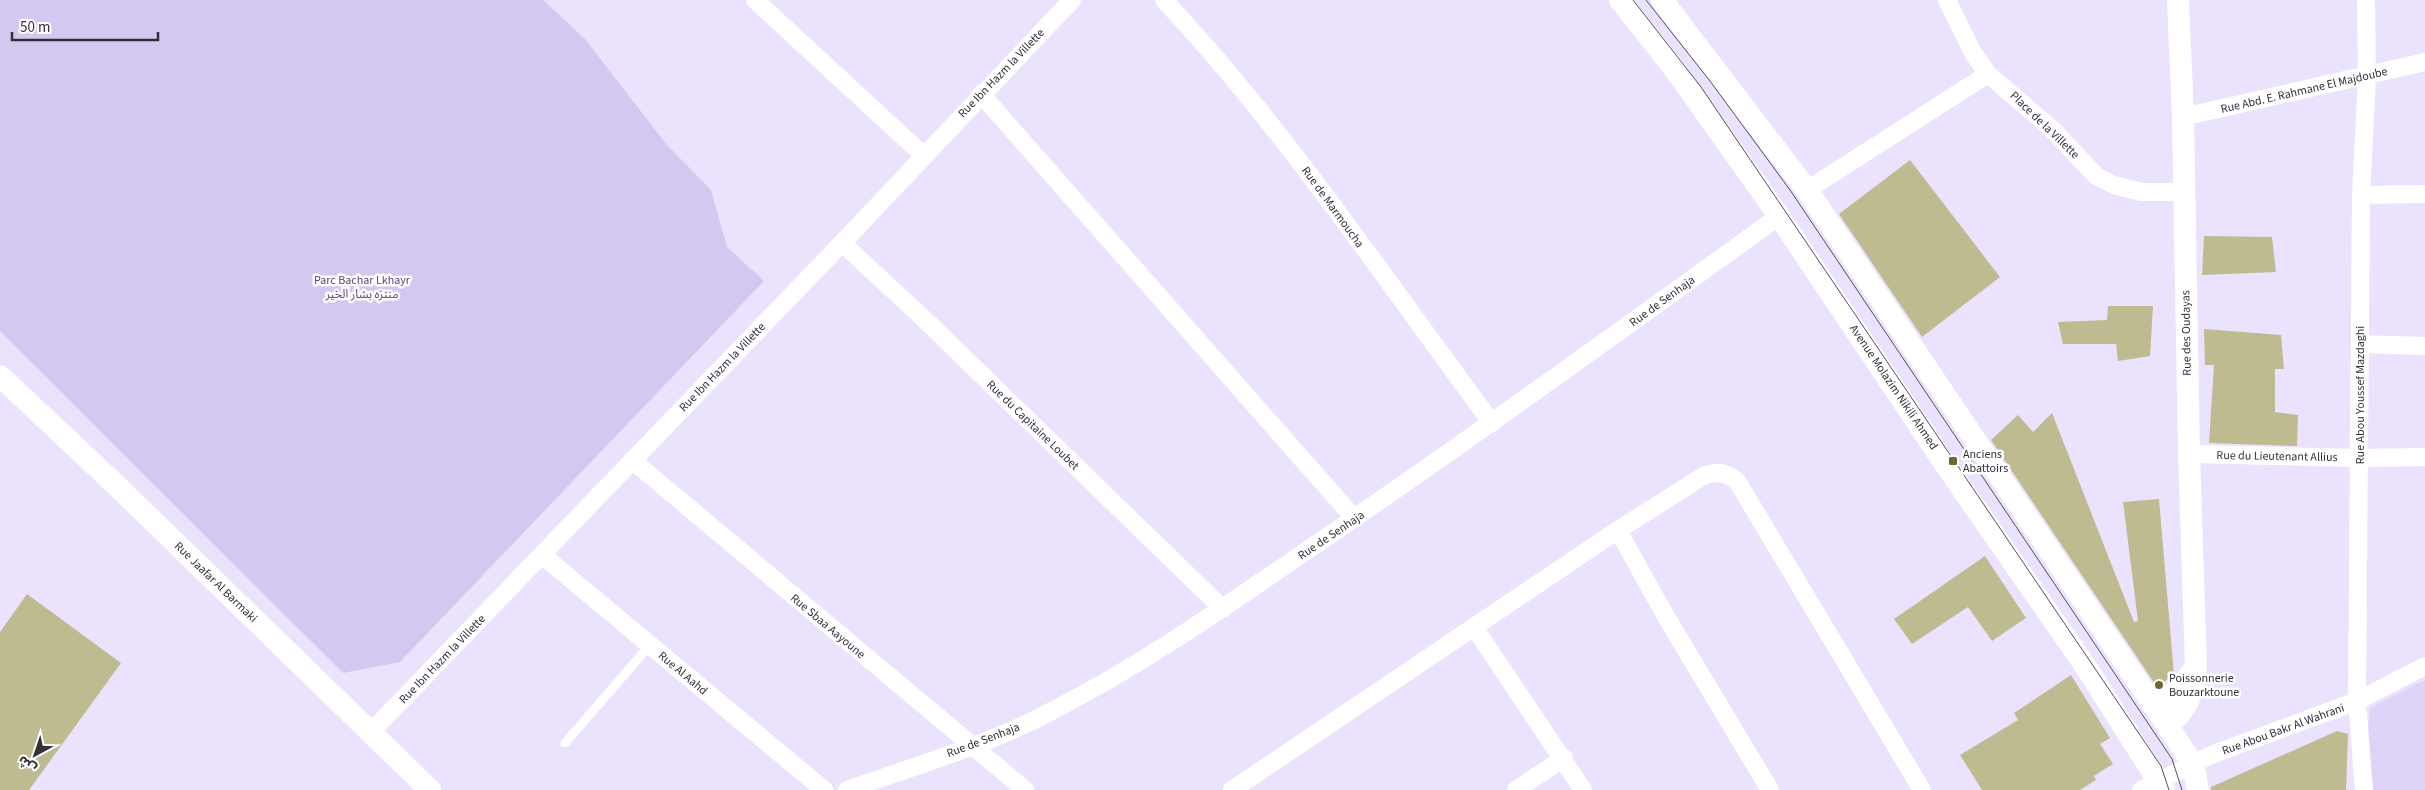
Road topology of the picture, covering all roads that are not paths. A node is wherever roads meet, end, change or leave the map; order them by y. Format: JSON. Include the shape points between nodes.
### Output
{"nodes":[{"id":1,"x":755,"y":0,"type":"edge"},
{"id":2,"x":1072,"y":0,"type":"edge"},
{"id":3,"x":1164,"y":0,"type":"edge"},
{"id":4,"x":1620,"y":0,"type":"edge"},
{"id":5,"x":1662,"y":0,"type":"edge"},
{"id":6,"x":1947,"y":0,"type":"edge"},
{"id":7,"x":2178,"y":0,"type":"edge"},
{"id":8,"x":2366,"y":0,"type":"edge"},
{"id":9,"x":2425,"y":62,"type":"edge"},
{"id":10,"x":1988,"y":74,"type":"junction"},
{"id":11,"x":2367,"y":76,"type":"junction"},
{"id":12,"x":981,"y":94,"type":"junction"},
{"id":13,"x":2183,"y":117,"type":"junction"},
{"id":14,"x":923,"y":155,"type":"junction"},
{"id":15,"x":1807,"y":190,"type":"junction"},
{"id":16,"x":2182,"y":192,"type":"junction"},
{"id":17,"x":2425,"y":194,"type":"edge"},
{"id":18,"x":2361,"y":195,"type":"junction"},
{"id":19,"x":1779,"y":216,"type":"junction"},
{"id":20,"x":842,"y":243,"type":"junction"},
{"id":21,"x":2360,"y":344,"type":"junction"},
{"id":22,"x":2425,"y":346,"type":"edge"},
{"id":23,"x":0,"y":376,"type":"edge"},
{"id":24,"x":1492,"y":423,"type":"junction"},
{"id":25,"x":2189,"y":454,"type":"junction"},
{"id":26,"x":2425,"y":457,"type":"edge"},
{"id":27,"x":2359,"y":458,"type":"junction"},
{"id":28,"x":632,"y":460,"type":"junction"},
{"id":29,"x":1354,"y":518,"type":"junction"},
{"id":30,"x":1618,"y":530,"type":"junction"},
{"id":31,"x":542,"y":555,"type":"junction"},
{"id":32,"x":1223,"y":609,"type":"junction"},
{"id":33,"x":1474,"y":627,"type":"junction"},
{"id":34,"x":650,"y":645,"type":"junction"},
{"id":35,"x":2196,"y":666,"type":"junction"},
{"id":36,"x":2425,"y":666,"type":"edge"},
{"id":37,"x":2357,"y":701,"type":"junction"},
{"id":38,"x":2154,"y":706,"type":"junction"},
{"id":39,"x":2168,"y":726,"type":"junction"},
{"id":40,"x":371,"y":732,"type":"junction"},
{"id":41,"x":565,"y":743,"type":"dead end"},
{"id":42,"x":970,"y":746,"type":"junction"},
{"id":43,"x":1564,"y":758,"type":"junction"},
{"id":44,"x":2193,"y":764,"type":"junction"},
{"id":45,"x":2155,"y":787,"type":"edge"},
{"id":46,"x":430,"y":790,"type":"edge"},
{"id":47,"x":824,"y":790,"type":"edge"},
{"id":48,"x":847,"y":790,"type":"edge"},
{"id":49,"x":1025,"y":790,"type":"edge"},
{"id":50,"x":1232,"y":790,"type":"edge"},
{"id":51,"x":1516,"y":790,"type":"edge"},
{"id":52,"x":1584,"y":790,"type":"edge"},
{"id":53,"x":1770,"y":790,"type":"edge"},
{"id":54,"x":1922,"y":790,"type":"edge"},
{"id":55,"x":2198,"y":790,"type":"edge"},
{"id":56,"x":2364,"y":790,"type":"edge"}],
"edges":[{"from":1,"to":14,"type":"street"},
{"from":2,"to":12,"type":"street","name":"Rue Ibn Hazm la Villette"},
{"from":3,"to":24,"type":"street","name":"Rue de Marmoucha","via":[[1212,51],[1309,173]]},
{"from":4,"to":19,"type":"street","name":"Avenue Molazim Nikili Ahmed","via":[[1676,71]]},
{"from":5,"to":15,"type":"street"},
{"from":6,"to":10,"type":"street","name":"Place de la Villette","via":[[1973,53]]},
{"from":7,"to":13,"type":"street","name":"Rue des Oudayas"},
{"from":8,"to":11,"type":"street","name":"Rue Abou Youssef Mazdaghi"},
{"from":9,"to":11,"type":"street","name":"Rue Abd. E. Rahmane El Majdoube"},
{"from":10,"to":15,"type":"street"},
{"from":10,"to":16,"type":"street","name":"Place de la Villette","via":[[2053,130],[2096,176],[2141,192]]},
{"from":11,"to":13,"type":"street","name":"Rue Abd. E. Rahmane El Majdoube"},
{"from":11,"to":18,"type":"street","name":"Rue Abou Youssef Mazdaghi"},
{"from":12,"to":14,"type":"street","name":"Rue Ibn Hazm la Villette"},
{"from":12,"to":29,"type":"street"},
{"from":13,"to":16,"type":"street","name":"Rue des Oudayas"},
{"from":14,"to":20,"type":"street","name":"Rue Ibn Hazm la Villette"},
{"from":15,"to":38,"type":"street"},
{"from":16,"to":25,"type":"street","name":"Rue des Oudayas"},
{"from":17,"to":18,"type":"street"},
{"from":18,"to":21,"type":"street","name":"Rue Abou Youssef Mazdaghi"},
{"from":19,"to":24,"type":"street","name":"Rue de Senhaja"},
{"from":19,"to":45,"type":"street","name":"Avenue Molazim Nikili Ahmed","via":[[2086,667]]},
{"from":20,"to":28,"type":"street","name":"Rue Ibn Hazm la Villette"},
{"from":20,"to":32,"type":"street","name":"Rue du Capitaine Loubet","via":[[922,316]]},
{"from":21,"to":22,"type":"street"},
{"from":21,"to":27,"type":"street","name":"Rue Abou Youssef Mazdaghi"},
{"from":23,"to":40,"type":"street","name":"Rue Jaafar Al Barmaki"},
{"from":24,"to":29,"type":"street","name":"Rue de Senhaja"},
{"from":25,"to":27,"type":"street","name":"Rue du Lieutenant Allius"},
{"from":25,"to":35,"type":"street","name":"Rue des Oudayas"},
{"from":26,"to":27,"type":"street","name":"Rue du Lieutenant Allius"},
{"from":27,"to":37,"type":"street","name":"Rue Abou Youssef Mazdaghi"},
{"from":28,"to":31,"type":"street","name":"Rue Ibn Hazm la Villette"},
{"from":28,"to":42,"type":"street","name":"Rue Sbaa Aayoune"},
{"from":29,"to":32,"type":"street","name":"Rue de Senhaja"},
{"from":30,"to":33,"type":"street"},
{"from":30,"to":53,"type":"street"},
{"from":30,"to":54,"type":"street","via":[[1705,475],[1719,471],[1737,481]]},
{"from":31,"to":34,"type":"street","name":"Rue Al Aahd"},
{"from":31,"to":40,"type":"street","name":"Rue Ibn Hazm la Villette"},
{"from":32,"to":42,"type":"street","name":"Rue de Senhaja","via":[[1084,694],[1011,731]]},
{"from":33,"to":43,"type":"street"},
{"from":33,"to":50,"type":"street"},
{"from":34,"to":41,"type":"lane"},
{"from":34,"to":47,"type":"street","name":"Rue Al Aahd"},
{"from":35,"to":38,"type":"street","via":[[2180,689]]},
{"from":35,"to":39,"type":"street","name":"Rue des Oudayas","via":[[2192,696]]},
{"from":36,"to":37,"type":"street","name":"Rue Abou Bakr Al Wahrani"},
{"from":37,"to":44,"type":"street","name":"Rue Abou Bakr Al Wahrani"},
{"from":37,"to":56,"type":"street","name":"Rue Abou Youssef Mazdaghi"},
{"from":38,"to":39,"type":"street"},
{"from":39,"to":44,"type":"street"},
{"from":40,"to":46,"type":"street","name":"Rue Jaafar Al Barmaki"},
{"from":42,"to":48,"type":"street","name":"Rue de Senhaja"},
{"from":42,"to":49,"type":"street","name":"Rue Sbaa Aayoune"},
{"from":43,"to":51,"type":"street"},
{"from":43,"to":52,"type":"street"},
{"from":44,"to":45,"type":"street","name":"Rue Abou Bakr Al Wahrani"},
{"from":44,"to":55,"type":"street"}]}
